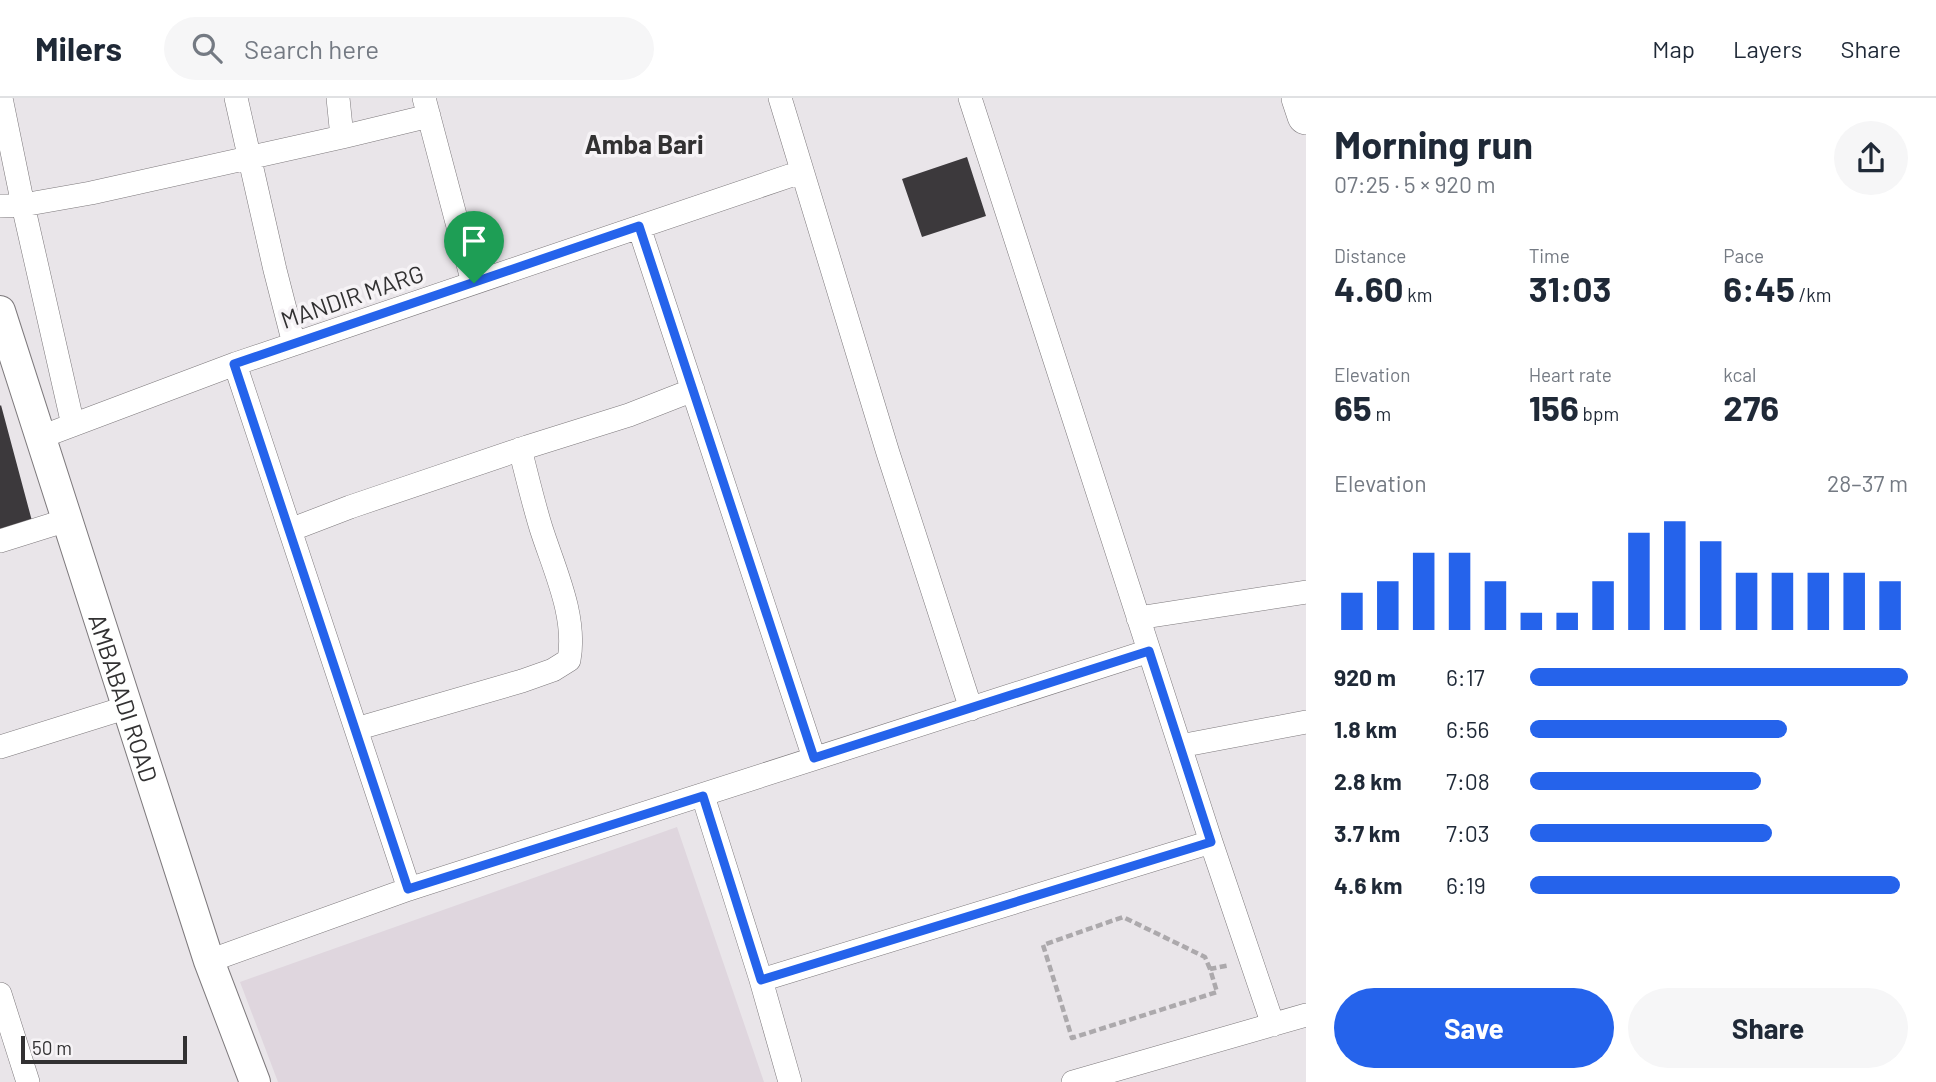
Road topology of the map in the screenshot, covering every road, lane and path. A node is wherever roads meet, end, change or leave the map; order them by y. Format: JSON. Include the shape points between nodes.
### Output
{"nodes":[{"id":1,"x":1,"y":98,"type":"edge"},
{"id":2,"x":236,"y":98,"type":"edge"},
{"id":3,"x":338,"y":98,"type":"edge"},
{"id":4,"x":780,"y":98,"type":"edge"},
{"id":5,"x":970,"y":98,"type":"edge"},
{"id":6,"x":1300,"y":98,"type":"edge"},
{"id":7,"x":427,"y":107,"type":"edge"},
{"id":8,"x":1306,"y":116,"type":"edge"},
{"id":9,"x":342,"y":137,"type":"junction"},
{"id":10,"x":251,"y":158,"type":"junction"},
{"id":11,"x":801,"y":172,"type":"junction"},
{"id":12,"x":11,"y":205,"type":"edge"},
{"id":13,"x":639,"y":226,"type":"junction"},
{"id":14,"x":474,"y":283,"type":"junction"},
{"id":15,"x":0,"y":311,"type":"edge"},
{"id":16,"x":294,"y":344,"type":"junction"},
{"id":17,"x":234,"y":364,"type":"junction"},
{"id":18,"x":693,"y":390,"type":"junction"},
{"id":19,"x":73,"y":425,"type":"junction"},
{"id":20,"x":41,"y":437,"type":"junction"},
{"id":21,"x":520,"y":449,"type":"junction"},
{"id":22,"x":67,"y":520,"type":"junction"},
{"id":23,"x":290,"y":530,"type":"junction"},
{"id":24,"x":0,"y":541,"type":"edge"},
{"id":25,"x":1306,"y":592,"type":"edge"},
{"id":26,"x":1138,"y":618,"type":"junction"},
{"id":27,"x":1149,"y":651,"type":"junction"},
{"id":28,"x":128,"y":707,"type":"junction"},
{"id":29,"x":971,"y":709,"type":"junction"},
{"id":30,"x":1306,"y":722,"type":"edge"},
{"id":31,"x":356,"y":729,"type":"junction"},
{"id":32,"x":1180,"y":746,"type":"junction"},
{"id":33,"x":0,"y":747,"type":"edge"},
{"id":34,"x":814,"y":758,"type":"junction"},
{"id":35,"x":703,"y":796,"type":"junction"},
{"id":36,"x":1211,"y":842,"type":"junction"},
{"id":37,"x":408,"y":889,"type":"junction"},
{"id":38,"x":1251,"y":960,"type":"junction"},
{"id":39,"x":209,"y":961,"type":"junction"},
{"id":40,"x":1210,"y":969,"type":"junction"},
{"id":41,"x":761,"y":980,"type":"junction"},
{"id":42,"x":0,"y":994,"type":"edge"},
{"id":43,"x":1306,"y":1015,"type":"edge"},
{"id":44,"x":1273,"y":1025,"type":"junction"},
{"id":45,"x":28,"y":1082,"type":"edge"},
{"id":46,"x":255,"y":1082,"type":"edge"},
{"id":47,"x":790,"y":1082,"type":"edge"},
{"id":48,"x":1073,"y":1082,"type":"edge"}],
"edges":[{"from":1,"to":12,"type":"street"},
{"from":2,"to":10,"type":"street"},
{"from":3,"to":9,"type":"street"},
{"from":4,"to":11,"type":"street"},
{"from":5,"to":26,"type":"street"},
{"from":6,"to":8,"type":"main road"},
{"from":7,"to":9,"type":"street"},
{"from":7,"to":14,"type":"street"},
{"from":9,"to":10,"type":"street"},
{"from":10,"to":12,"type":"street","via":[[91,193]]},
{"from":10,"to":16,"type":"street"},
{"from":11,"to":13,"type":"street","name":"MANDIR MARG"},
{"from":11,"to":29,"type":"street"},
{"from":12,"to":19,"type":"street"},
{"from":13,"to":14,"type":"street","name":"MANDIR MARG"},
{"from":13,"to":18,"type":"street"},
{"from":14,"to":16,"type":"street","name":"MANDIR MARG"},
{"from":15,"to":20,"type":"street","name":"AMBABADI ROAD"},
{"from":16,"to":17,"type":"street","name":"MANDIR MARG"},
{"from":17,"to":19,"type":"street","name":"MANDIR MARG"},
{"from":17,"to":23,"type":"street"},
{"from":18,"to":21,"type":"street"},
{"from":18,"to":34,"type":"street"},
{"from":19,"to":20,"type":"street","name":"MANDIR MARG"},
{"from":20,"to":22,"type":"street","name":"AMBABADI ROAD"},
{"from":21,"to":23,"type":"street"},
{"from":21,"to":31,"type":"street","via":[[567,611],[569,660],[522,681]]},
{"from":22,"to":24,"type":"street"},
{"from":22,"to":28,"type":"street","name":"AMBABADI ROAD"},
{"from":23,"to":31,"type":"street"},
{"from":25,"to":26,"type":"street"},
{"from":26,"to":27,"type":"street"},
{"from":27,"to":29,"type":"street"},
{"from":27,"to":32,"type":"street"},
{"from":28,"to":33,"type":"street"},
{"from":28,"to":39,"type":"street","name":"AMBABADI ROAD"},
{"from":29,"to":34,"type":"street"},
{"from":30,"to":32,"type":"street"},
{"from":31,"to":37,"type":"street"},
{"from":32,"to":36,"type":"street"},
{"from":34,"to":35,"type":"street"},
{"from":35,"to":37,"type":"street"},
{"from":35,"to":41,"type":"street"},
{"from":36,"to":38,"type":"street"},
{"from":36,"to":41,"type":"street"},
{"from":37,"to":39,"type":"street"},
{"from":38,"to":40,"type":"path"},
{"from":38,"to":44,"type":"street"},
{"from":39,"to":46,"type":"street","name":"AMBABADI ROAD"},
{"from":40,"to":40,"type":"path","via":[[1217,992],[1072,1038],[1043,945],[1123,917],[1205,957]]},
{"from":41,"to":47,"type":"street"},
{"from":42,"to":45,"type":"street"},
{"from":43,"to":44,"type":"street"},
{"from":44,"to":48,"type":"street"}]}
